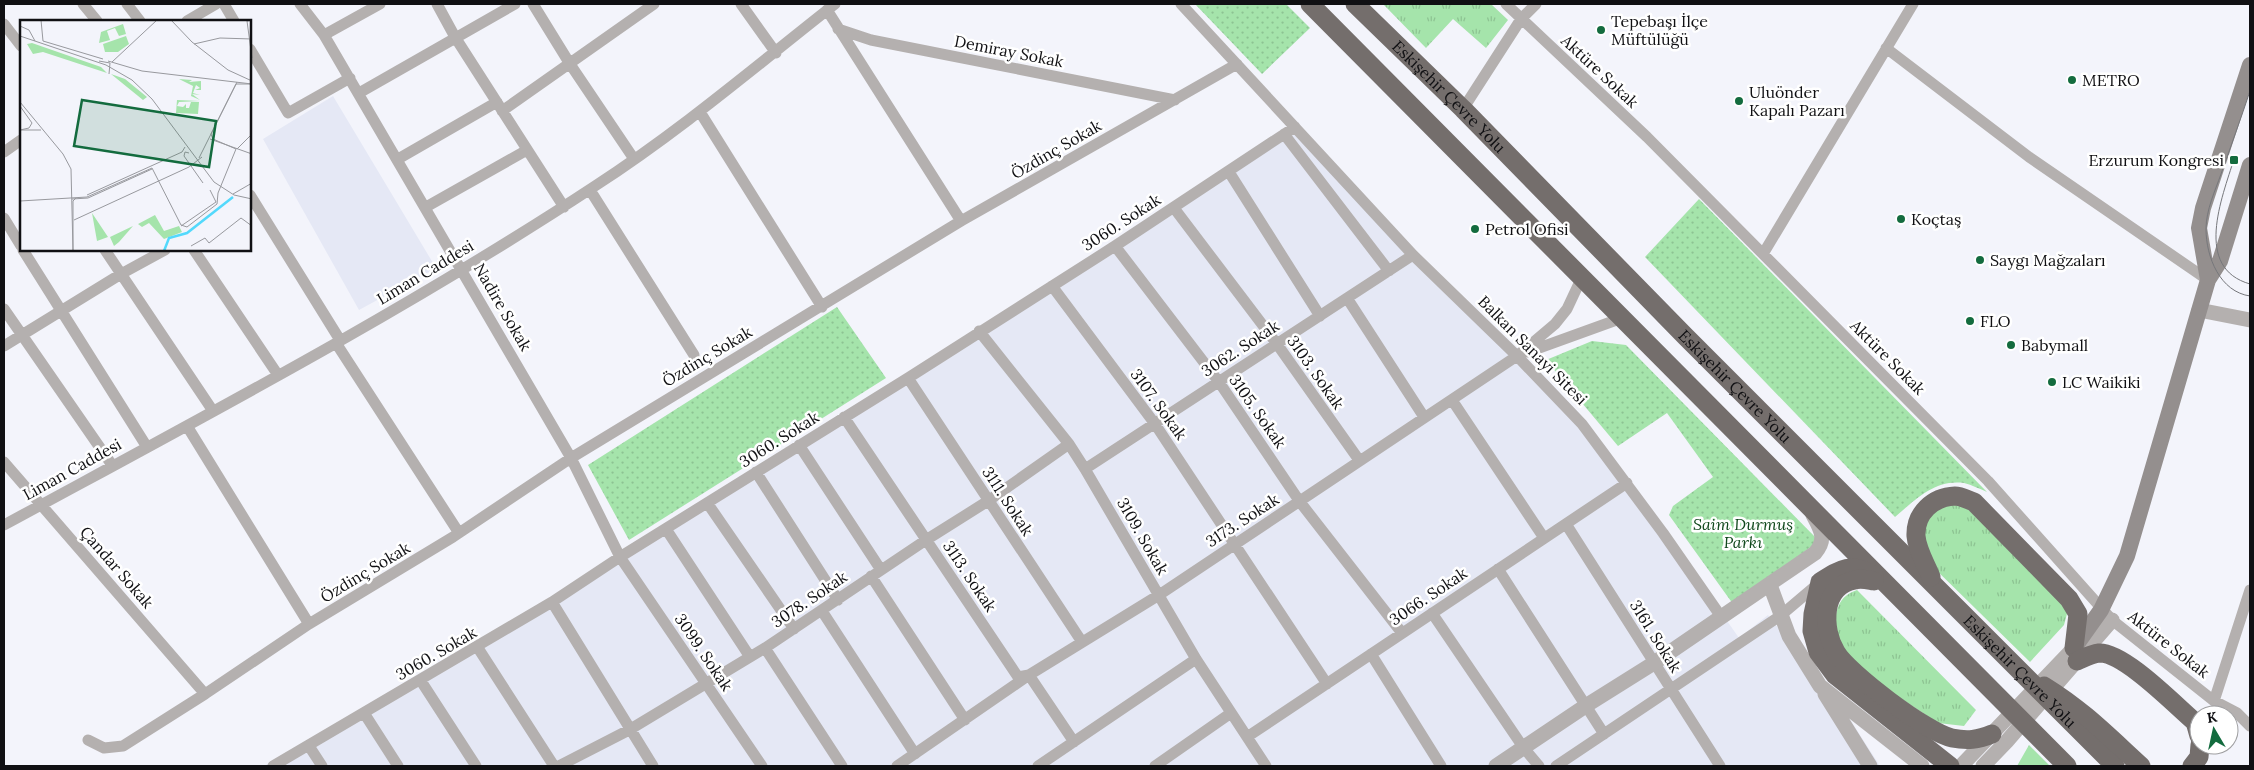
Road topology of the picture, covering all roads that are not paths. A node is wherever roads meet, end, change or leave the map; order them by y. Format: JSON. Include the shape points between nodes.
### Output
{"nodes":[{"id":1,"x":84,"y":4,"type":"edge"},
{"id":2,"x":127,"y":4,"type":"edge"},
{"id":3,"x":216,"y":4,"type":"edge"},
{"id":4,"x":224,"y":4,"type":"edge"},
{"id":5,"x":300,"y":4,"type":"edge"},
{"id":6,"x":380,"y":4,"type":"edge"},
{"id":7,"x":437,"y":4,"type":"edge"},
{"id":8,"x":515,"y":4,"type":"edge"},
{"id":9,"x":654,"y":4,"type":"edge"},
{"id":10,"x":741,"y":4,"type":"edge"},
{"id":11,"x":1181,"y":4,"type":"edge"},
{"id":12,"x":1310,"y":4,"type":"edge"},
{"id":13,"x":1355,"y":4,"type":"edge"},
{"id":14,"x":1506,"y":4,"type":"edge"},
{"id":15,"x":1536,"y":4,"type":"edge"},
{"id":16,"x":1913,"y":4,"type":"edge"},
{"id":17,"x":537,"y":5,"type":"edge"},
{"id":18,"x":831,"y":7,"type":"edge"},
{"id":19,"x":1521,"y":19,"type":"junction"},
{"id":20,"x":96,"y":20,"type":"edge"},
{"id":21,"x":139,"y":20,"type":"edge"},
{"id":22,"x":189,"y":20,"type":"edge"},
{"id":23,"x":233,"y":20,"type":"edge"},
{"id":24,"x":4,"y":24,"type":"edge"},
{"id":25,"x":838,"y":29,"type":"junction"},
{"id":26,"x":324,"y":35,"type":"junction"},
{"id":27,"x":455,"y":37,"type":"junction"},
{"id":28,"x":20,"y":45,"type":"edge"},
{"id":29,"x":1886,"y":48,"type":"junction"},
{"id":30,"x":251,"y":51,"type":"edge"},
{"id":31,"x":776,"y":53,"type":"junction"},
{"id":32,"x":570,"y":64,"type":"junction"},
{"id":33,"x":1237,"y":64,"type":"junction"},
{"id":34,"x":2250,"y":65,"type":"edge"},
{"id":35,"x":350,"y":78,"type":"junction"},
{"id":36,"x":358,"y":92,"type":"junction"},
{"id":37,"x":1175,"y":100,"type":"junction"},
{"id":38,"x":499,"y":106,"type":"junction"},
{"id":39,"x":1463,"y":109,"type":"junction"},
{"id":40,"x":700,"y":112,"type":"junction"},
{"id":41,"x":1295,"y":127,"type":"junction"},
{"id":42,"x":1284,"y":134,"type":"junction"},
{"id":43,"x":20,"y":140,"type":"edge"},
{"id":44,"x":5,"y":148,"type":"edge"},
{"id":45,"x":527,"y":150,"type":"junction"},
{"id":46,"x":398,"y":159,"type":"junction"},
{"id":47,"x":634,"y":159,"type":"junction"},
{"id":48,"x":2250,"y":166,"type":"edge"},
{"id":49,"x":1229,"y":172,"type":"junction"},
{"id":50,"x":590,"y":190,"type":"junction"},
{"id":51,"x":251,"y":199,"type":"edge"},
{"id":52,"x":426,"y":207,"type":"junction"},
{"id":53,"x":564,"y":207,"type":"junction"},
{"id":54,"x":1174,"y":208,"type":"junction"},
{"id":55,"x":4,"y":218,"type":"edge"},
{"id":56,"x":961,"y":221,"type":"junction"},
{"id":57,"x":20,"y":244,"type":"edge"},
{"id":58,"x":1115,"y":246,"type":"junction"},
{"id":59,"x":25,"y":251,"type":"edge"},
{"id":60,"x":106,"y":251,"type":"edge"},
{"id":61,"x":163,"y":251,"type":"edge"},
{"id":62,"x":195,"y":251,"type":"edge"},
{"id":63,"x":1763,"y":254,"type":"junction"},
{"id":64,"x":1413,"y":255,"type":"junction"},
{"id":65,"x":462,"y":270,"type":"junction"},
{"id":66,"x":1389,"y":271,"type":"junction"},
{"id":67,"x":121,"y":274,"type":"junction"},
{"id":68,"x":1582,"y":277,"type":"junction"},
{"id":69,"x":2208,"y":280,"type":"junction"},
{"id":70,"x":1052,"y":286,"type":"junction"},
{"id":71,"x":1347,"y":298,"type":"junction"},
{"id":72,"x":822,"y":306,"type":"junction"},
{"id":73,"x":4,"y":309,"type":"edge"},
{"id":74,"x":60,"y":310,"type":"junction"},
{"id":75,"x":2199,"y":310,"type":"junction"},
{"id":76,"x":1320,"y":316,"type":"junction"},
{"id":77,"x":1622,"y":318,"type":"junction"},
{"id":78,"x":2250,"y":320,"type":"edge"},
{"id":79,"x":979,"y":331,"type":"junction"},
{"id":80,"x":21,"y":334,"type":"junction"},
{"id":81,"x":338,"y":341,"type":"junction"},
{"id":82,"x":1277,"y":344,"type":"junction"},
{"id":83,"x":4,"y":346,"type":"edge"},
{"id":84,"x":694,"y":355,"type":"dead end"},
{"id":85,"x":1517,"y":356,"type":"junction"},
{"id":86,"x":278,"y":375,"type":"junction"},
{"id":87,"x":908,"y":378,"type":"junction"},
{"id":88,"x":1219,"y":382,"type":"junction"},
{"id":89,"x":1452,"y":400,"type":"junction"},
{"id":90,"x":213,"y":411,"type":"junction"},
{"id":91,"x":844,"y":417,"type":"junction"},
{"id":92,"x":1424,"y":418,"type":"junction"},
{"id":93,"x":1155,"y":424,"type":"junction"},
{"id":94,"x":187,"y":426,"type":"junction"},
{"id":95,"x":1069,"y":444,"type":"junction"},
{"id":96,"x":799,"y":445,"type":"junction"},
{"id":97,"x":147,"y":447,"type":"junction"},
{"id":98,"x":571,"y":458,"type":"junction"},
{"id":99,"x":1359,"y":460,"type":"junction"},
{"id":100,"x":4,"y":462,"type":"edge"},
{"id":101,"x":112,"y":465,"type":"junction"},
{"id":102,"x":1086,"y":469,"type":"junction"},
{"id":103,"x":756,"y":472,"type":"junction"},
{"id":104,"x":1627,"y":483,"type":"junction"},
{"id":105,"x":988,"y":501,"type":"junction"},
{"id":106,"x":1300,"y":502,"type":"junction"},
{"id":107,"x":1806,"y":503,"type":"junction"},
{"id":108,"x":708,"y":504,"type":"junction"},
{"id":109,"x":41,"y":505,"type":"junction"},
{"id":110,"x":1566,"y":524,"type":"junction"},
{"id":111,"x":4,"y":525,"type":"edge"},
{"id":112,"x":666,"y":529,"type":"junction"},
{"id":113,"x":459,"y":533,"type":"junction"},
{"id":114,"x":1544,"y":538,"type":"junction"},
{"id":115,"x":926,"y":540,"type":"junction"},
{"id":116,"x":1234,"y":544,"type":"junction"},
{"id":117,"x":620,"y":557,"type":"junction"},
{"id":118,"x":1498,"y":569,"type":"junction"},
{"id":119,"x":876,"y":573,"type":"junction"},
{"id":120,"x":1820,"y":582,"type":"junction"},
{"id":121,"x":1770,"y":585,"type":"junction"},
{"id":122,"x":1887,"y":585,"type":"junction"},
{"id":123,"x":1935,"y":585,"type":"junction"},
{"id":124,"x":2250,"y":590,"type":"edge"},
{"id":125,"x":1159,"y":595,"type":"junction"},
{"id":126,"x":838,"y":600,"type":"junction"},
{"id":127,"x":552,"y":602,"type":"junction"},
{"id":128,"x":822,"y":611,"type":"junction"},
{"id":129,"x":1432,"y":613,"type":"junction"},
{"id":130,"x":2107,"y":615,"type":"junction"},
{"id":131,"x":1780,"y":616,"type":"junction"},
{"id":132,"x":1722,"y":618,"type":"junction"},
{"id":133,"x":309,"y":624,"type":"junction"},
{"id":134,"x":794,"y":629,"type":"junction"},
{"id":135,"x":1402,"y":633,"type":"junction"},
{"id":136,"x":1082,"y":642,"type":"junction"},
{"id":137,"x":478,"y":648,"type":"junction"},
{"id":138,"x":765,"y":648,"type":"junction"},
{"id":139,"x":1371,"y":654,"type":"junction"},
{"id":140,"x":2072,"y":656,"type":"junction"},
{"id":141,"x":750,"y":657,"type":"junction"},
{"id":142,"x":1196,"y":659,"type":"junction"},
{"id":143,"x":1654,"y":663,"type":"junction"},
{"id":144,"x":2019,"y":671,"type":"junction"},
{"id":145,"x":1030,"y":675,"type":"junction"},
{"id":146,"x":420,"y":681,"type":"junction"},
{"id":147,"x":706,"y":684,"type":"junction"},
{"id":148,"x":1327,"y":684,"type":"junction"},
{"id":149,"x":1820,"y":686,"type":"junction"},
{"id":150,"x":1671,"y":690,"type":"junction"},
{"id":151,"x":205,"y":694,"type":"junction"},
{"id":152,"x":2214,"y":701,"type":"junction"},
{"id":153,"x":1587,"y":705,"type":"junction"},
{"id":154,"x":2221,"y":705,"type":"edge"},
{"id":155,"x":364,"y":713,"type":"junction"},
{"id":156,"x":1231,"y":713,"type":"junction"},
{"id":157,"x":2239,"y":716,"type":"edge"},
{"id":158,"x":2189,"y":717,"type":"edge"},
{"id":159,"x":965,"y":720,"type":"junction"},
{"id":160,"x":2250,"y":726,"type":"edge"},
{"id":161,"x":629,"y":730,"type":"junction"},
{"id":162,"x":1604,"y":734,"type":"junction"},
{"id":163,"x":1248,"y":737,"type":"junction"},
{"id":164,"x":2000,"y":738,"type":"junction"},
{"id":165,"x":88,"y":740,"type":"dead end"},
{"id":166,"x":1074,"y":742,"type":"junction"},
{"id":167,"x":308,"y":746,"type":"junction"},
{"id":168,"x":1523,"y":747,"type":"junction"},
{"id":169,"x":915,"y":754,"type":"junction"},
{"id":170,"x":2199,"y":755,"type":"edge"},
{"id":171,"x":1050,"y":763,"type":"edge"},
{"id":172,"x":273,"y":766,"type":"edge"},
{"id":173,"x":322,"y":766,"type":"edge"},
{"id":174,"x":398,"y":766,"type":"edge"},
{"id":175,"x":476,"y":766,"type":"edge"},
{"id":176,"x":554,"y":766,"type":"edge"},
{"id":177,"x":559,"y":766,"type":"edge"},
{"id":178,"x":653,"y":766,"type":"edge"},
{"id":179,"x":762,"y":766,"type":"edge"},
{"id":180,"x":842,"y":766,"type":"edge"},
{"id":181,"x":897,"y":766,"type":"edge"},
{"id":182,"x":1038,"y":766,"type":"edge"},
{"id":183,"x":1155,"y":766,"type":"edge"},
{"id":184,"x":1266,"y":766,"type":"edge"},
{"id":185,"x":1442,"y":766,"type":"edge"},
{"id":186,"x":1496,"y":766,"type":"edge"},
{"id":187,"x":1540,"y":766,"type":"edge"},
{"id":188,"x":1556,"y":766,"type":"edge"},
{"id":189,"x":1720,"y":766,"type":"edge"},
{"id":190,"x":1870,"y":766,"type":"edge"},
{"id":191,"x":1922,"y":766,"type":"edge"},
{"id":192,"x":1950,"y":766,"type":"edge"},
{"id":193,"x":1962,"y":766,"type":"edge"},
{"id":194,"x":1983,"y":766,"type":"edge"},
{"id":195,"x":1996,"y":766,"type":"edge"},
{"id":196,"x":2068,"y":766,"type":"edge"},
{"id":197,"x":2115,"y":766,"type":"edge"},
{"id":198,"x":2141,"y":766,"type":"edge"},
{"id":199,"x":2192,"y":766,"type":"edge"}],
"edges":[{"from":1,"to":20,"type":"street"},
{"from":2,"to":21,"type":"street"},
{"from":3,"to":22,"type":"street"},
{"from":4,"to":23,"type":"street"},
{"from":5,"to":26,"type":"street","name":"Nadire Sokak"},
{"from":6,"to":26,"type":"street"},
{"from":7,"to":27,"type":"street"},
{"from":8,"to":27,"type":"street"},
{"from":9,"to":32,"type":"street"},
{"from":10,"to":31,"type":"street"},
{"from":11,"to":33,"type":"street"},
{"from":12,"to":68,"type":"highway","name":"Eskişehir Çevre Yolu"},
{"from":13,"to":39,"type":"highway","name":"Eskişehir Çevre Yolu"},
{"from":14,"to":19,"type":"street","name":"Aktüre Sokak"},
{"from":15,"to":19,"type":"street"},
{"from":16,"to":29,"type":"street"},
{"from":17,"to":32,"type":"street"},
{"from":18,"to":25,"type":"street"},
{"from":18,"to":31,"type":"street","name":"Liman Caddesi"},
{"from":19,"to":39,"type":"street"},
{"from":19,"to":63,"type":"street","name":"Aktüre Sokak","via":[[1647,137]]},
{"from":24,"to":28,"type":"street"},
{"from":25,"to":37,"type":"street","name":"Demiray Sokak","via":[[871,40]]},
{"from":25,"to":56,"type":"street"},
{"from":26,"to":35,"type":"street","name":"Nadire Sokak"},
{"from":27,"to":36,"type":"street"},
{"from":27,"to":38,"type":"street"},
{"from":29,"to":63,"type":"street"},
{"from":29,"to":69,"type":"street","via":[[2029,157]]},
{"from":30,"to":35,"type":"street","via":[[288,113]]},
{"from":31,"to":40,"type":"street","name":"Liman Caddesi"},
{"from":32,"to":38,"type":"street"},
{"from":32,"to":47,"type":"street"},
{"from":33,"to":37,"type":"street","name":"Özdinç Sokak"},
{"from":33,"to":41,"type":"street"},
{"from":34,"to":69,"type":"main road","via":[[2199,228]]},
{"from":35,"to":36,"type":"street","name":"Nadire Sokak"},
{"from":36,"to":46,"type":"street","name":"Nadire Sokak"},
{"from":37,"to":56,"type":"street","name":"Özdinç Sokak"},
{"from":38,"to":45,"type":"street"},
{"from":38,"to":46,"type":"street"},
{"from":39,"to":123,"type":"highway","name":"Eskişehir Çevre Yolu"},
{"from":40,"to":47,"type":"street","name":"Liman Caddesi"},
{"from":40,"to":72,"type":"street"},
{"from":41,"to":42,"type":"street","name":"3060. Sokak"},
{"from":41,"to":64,"type":"street","name":"Balkan Sanayi Sitesi"},
{"from":42,"to":49,"type":"street","name":"3060. Sokak"},
{"from":42,"to":66,"type":"street"},
{"from":43,"to":44,"type":"street"},
{"from":45,"to":52,"type":"street"},
{"from":45,"to":53,"type":"street"},
{"from":46,"to":52,"type":"street","name":"Nadire Sokak"},
{"from":47,"to":50,"type":"street","name":"Liman Caddesi"},
{"from":48,"to":69,"type":"main road","via":[[2220,261]]},
{"from":49,"to":54,"type":"street","name":"3060. Sokak"},
{"from":49,"to":76,"type":"street"},
{"from":50,"to":53,"type":"street","name":"Liman Caddesi"},
{"from":50,"to":84,"type":"street"},
{"from":51,"to":81,"type":"street"},
{"from":52,"to":65,"type":"street","name":"Nadire Sokak"},
{"from":53,"to":65,"type":"street","name":"Liman Caddesi"},
{"from":54,"to":58,"type":"street","name":"3060. Sokak"},
{"from":54,"to":82,"type":"street","name":"3103. Sokak"},
{"from":55,"to":57,"type":"street"},
{"from":56,"to":72,"type":"street","name":"Özdinç Sokak"},
{"from":58,"to":70,"type":"street","name":"3060. Sokak"},
{"from":58,"to":88,"type":"street","name":"3105. Sokak"},
{"from":59,"to":74,"type":"street"},
{"from":60,"to":67,"type":"street"},
{"from":61,"to":67,"type":"street"},
{"from":62,"to":86,"type":"street"},
{"from":63,"to":130,"type":"street","name":"Aktüre Sokak","via":[[1988,481]]},
{"from":64,"to":66,"type":"street","name":"3062. Sokak"},
{"from":64,"to":85,"type":"street","name":"Balkan Sanayi Sitesi"},
{"from":65,"to":81,"type":"street","name":"Liman Caddesi"},
{"from":65,"to":98,"type":"street","name":"Nadire Sokak"},
{"from":66,"to":71,"type":"street","name":"3062. Sokak"},
{"from":67,"to":74,"type":"street"},
{"from":67,"to":90,"type":"street"},
{"from":68,"to":77,"type":"highway","name":"Eskişehir Çevre Yolu"},
{"from":68,"to":85,"type":"street","name":"3173. Sokak","via":[[1556,324]]},
{"from":69,"to":75,"type":"main road"},
{"from":70,"to":79,"type":"street","name":"3060. Sokak"},
{"from":70,"to":93,"type":"street","name":"3107. Sokak"},
{"from":71,"to":76,"type":"street","name":"3062. Sokak"},
{"from":71,"to":92,"type":"street"},
{"from":72,"to":98,"type":"street","name":"Özdinç Sokak"},
{"from":73,"to":80,"type":"street"},
{"from":74,"to":80,"type":"street"},
{"from":74,"to":97,"type":"street"},
{"from":75,"to":78,"type":"street"},
{"from":75,"to":130,"type":"main road"},
{"from":76,"to":82,"type":"street","name":"3062. Sokak"},
{"from":77,"to":85,"type":"street"},
{"from":77,"to":107,"type":"highway","name":"Eskişehir Çevre Yolu"},
{"from":79,"to":87,"type":"street","name":"3060. Sokak"},
{"from":79,"to":95,"type":"street","name":"3109. Sokak"},
{"from":80,"to":83,"type":"street"},
{"from":80,"to":101,"type":"street"},
{"from":81,"to":86,"type":"street","name":"Liman Caddesi"},
{"from":81,"to":113,"type":"street"},
{"from":82,"to":88,"type":"street","name":"3062. Sokak"},
{"from":82,"to":99,"type":"street","name":"3103. Sokak"},
{"from":85,"to":89,"type":"street","name":"3173. Sokak"},
{"from":85,"to":104,"type":"street","name":"Balkan Sanayi Sitesi","via":[[1582,424]]},
{"from":86,"to":90,"type":"street","name":"Liman Caddesi"},
{"from":87,"to":91,"type":"street","name":"3060. Sokak"},
{"from":87,"to":105,"type":"street","name":"3111. Sokak"},
{"from":88,"to":93,"type":"street","name":"3062. Sokak"},
{"from":88,"to":106,"type":"street","name":"3105. Sokak"},
{"from":89,"to":92,"type":"street","name":"3173. Sokak"},
{"from":89,"to":114,"type":"street"},
{"from":90,"to":94,"type":"street","name":"Liman Caddesi"},
{"from":91,"to":96,"type":"street","name":"3060. Sokak"},
{"from":91,"to":115,"type":"street","name":"3113. Sokak"},
{"from":92,"to":99,"type":"street","name":"3173. Sokak"},
{"from":93,"to":102,"type":"street","name":"3062. Sokak"},
{"from":93,"to":116,"type":"street","name":"3107. Sokak"},
{"from":94,"to":97,"type":"street","name":"Liman Caddesi"},
{"from":94,"to":133,"type":"street"},
{"from":95,"to":102,"type":"street","name":"3109. Sokak"},
{"from":95,"to":105,"type":"street","name":"3078. Sokak"},
{"from":96,"to":103,"type":"street","name":"3060. Sokak"},
{"from":96,"to":119,"type":"street"},
{"from":97,"to":101,"type":"street","name":"Liman Caddesi"},
{"from":98,"to":113,"type":"street","name":"Özdinç Sokak"},
{"from":98,"to":117,"type":"street","name":"Nadire Sokak"},
{"from":99,"to":106,"type":"street","name":"3173. Sokak"},
{"from":100,"to":109,"type":"street","name":"Çandar Sokak"},
{"from":101,"to":109,"type":"street","name":"Liman Caddesi"},
{"from":102,"to":125,"type":"street","name":"3109. Sokak"},
{"from":103,"to":108,"type":"street","name":"3060. Sokak"},
{"from":103,"to":126,"type":"street"},
{"from":104,"to":110,"type":"street","name":"3066. Sokak"},
{"from":104,"to":132,"type":"street","name":"Balkan Sanayi Sitesi"},
{"from":105,"to":115,"type":"street","name":"3078. Sokak"},
{"from":105,"to":136,"type":"street","name":"3111. Sokak"},
{"from":106,"to":116,"type":"street","name":"3173. Sokak"},
{"from":106,"to":135,"type":"street","name":"3105. Sokak"},
{"from":107,"to":121,"type":"street","via":[[1823,535],[1822,545],[1816,553]]},
{"from":107,"to":122,"type":"highway","name":"Eskişehir Çevre Yolu"},
{"from":108,"to":112,"type":"street","name":"3060. Sokak"},
{"from":108,"to":134,"type":"street"},
{"from":109,"to":111,"type":"street","name":"Liman Caddesi"},
{"from":109,"to":151,"type":"street","name":"Çandar Sokak"},
{"from":110,"to":114,"type":"street","name":"3066. Sokak"},
{"from":110,"to":143,"type":"street","name":"3161. Sokak"},
{"from":112,"to":117,"type":"street","name":"3060. Sokak"},
{"from":112,"to":141,"type":"street"},
{"from":113,"to":133,"type":"street","name":"Özdinç Sokak"},
{"from":114,"to":118,"type":"street","name":"3066. Sokak"},
{"from":115,"to":119,"type":"street","name":"3078. Sokak"},
{"from":115,"to":145,"type":"street","name":"3113. Sokak","via":[[1018,677]]},
{"from":116,"to":125,"type":"street","name":"3173. Sokak"},
{"from":116,"to":148,"type":"street","name":"3107. Sokak"},
{"from":117,"to":127,"type":"street","name":"3060. Sokak"},
{"from":117,"to":147,"type":"street","name":"3099. Sokak"},
{"from":118,"to":129,"type":"street","name":"3066. Sokak"},
{"from":118,"to":153,"type":"street"},
{"from":119,"to":126,"type":"street","name":"3078. Sokak"},
{"from":119,"to":159,"type":"street"},
{"from":120,"to":122,"type":"highway","via":[[1840,569],[1862,568]]},
{"from":120,"to":131,"type":"street"},
{"from":120,"to":192,"type":"highway","via":[[1812,631],[1818,652],[1835,675]]},
{"from":121,"to":131,"type":"street"},
{"from":121,"to":132,"type":"street"},
{"from":122,"to":164,"type":"highway","via":[[1856,579],[1844,583],[1837,590],[1827,608],[1826,621],[1829,640],[1836,654],[1849,669],[1934,730],[1950,738],[1975,741]]},
{"from":122,"to":196,"type":"highway","name":"Eskişehir Çevre Yolu"},
{"from":123,"to":140,"type":"highway","via":[[1916,538],[1917,524],[1924,509],[1937,500],[1957,496],[1974,502],[2069,599],[2078,614]]},
{"from":123,"to":144,"type":"highway","name":"Eskişehir Çevre Yolu"},
{"from":124,"to":152,"type":"street"},
{"from":125,"to":136,"type":"street","name":"3173. Sokak"},
{"from":125,"to":142,"type":"street","name":"3109. Sokak"},
{"from":126,"to":128,"type":"street","name":"3078. Sokak"},
{"from":127,"to":137,"type":"street","name":"3060. Sokak"},
{"from":127,"to":161,"type":"street"},
{"from":128,"to":134,"type":"street","name":"3078. Sokak"},
{"from":128,"to":169,"type":"street"},
{"from":129,"to":135,"type":"street","name":"3066. Sokak"},
{"from":129,"to":168,"type":"street"},
{"from":130,"to":140,"type":"main road"},
{"from":130,"to":152,"type":"street","name":"Aktüre Sokak"},
{"from":131,"to":149,"type":"street"},
{"from":131,"to":150,"type":"street"},
{"from":132,"to":143,"type":"street"},
{"from":133,"to":151,"type":"street","name":"Özdinç Sokak"},
{"from":134,"to":138,"type":"street","name":"3078. Sokak"},
{"from":135,"to":139,"type":"street","name":"3066. Sokak"},
{"from":136,"to":145,"type":"street","name":"3173. Sokak"},
{"from":137,"to":146,"type":"street","name":"3060. Sokak"},
{"from":137,"to":176,"type":"street"},
{"from":138,"to":141,"type":"street","name":"3078. Sokak"},
{"from":138,"to":180,"type":"street"},
{"from":139,"to":148,"type":"street","name":"3066. Sokak"},
{"from":139,"to":185,"type":"street"},
{"from":140,"to":158,"type":"highway","via":[[2099,653],[2127,663]]},
{"from":140,"to":164,"type":"street"},
{"from":141,"to":147,"type":"street","name":"3078. Sokak"},
{"from":142,"to":156,"type":"street","name":"3109. Sokak"},
{"from":142,"to":166,"type":"street"},
{"from":143,"to":150,"type":"street","name":"3161. Sokak"},
{"from":143,"to":153,"type":"street"},
{"from":144,"to":197,"type":"highway","name":"Eskişehir Çevre Yolu"},
{"from":144,"to":198,"type":"highway","via":[[2071,702]]},
{"from":145,"to":159,"type":"street","name":"3173. Sokak"},
{"from":145,"to":166,"type":"street"},
{"from":146,"to":155,"type":"street","name":"3060. Sokak"},
{"from":146,"to":175,"type":"street"},
{"from":147,"to":161,"type":"street","name":"3078. Sokak"},
{"from":147,"to":179,"type":"street","name":"3099. Sokak"},
{"from":148,"to":163,"type":"street","name":"3066. Sokak"},
{"from":149,"to":190,"type":"street"},
{"from":149,"to":191,"type":"street"},
{"from":150,"to":162,"type":"street"},
{"from":150,"to":189,"type":"street","name":"3161. Sokak"},
{"from":151,"to":165,"type":"street","name":"Özdinç Sokak","via":[[123,746],[104,748]]},
{"from":152,"to":154,"type":"street","name":"Aktüre Sokak"},
{"from":153,"to":162,"type":"street"},
{"from":153,"to":168,"type":"street"},
{"from":155,"to":167,"type":"street","name":"3060. Sokak"},
{"from":155,"to":174,"type":"street"},
{"from":156,"to":163,"type":"street","name":"3109. Sokak"},
{"from":156,"to":183,"type":"street"},
{"from":157,"to":160,"type":"street","name":"Aktüre Sokak"},
{"from":159,"to":169,"type":"street","name":"3173. Sokak"},
{"from":161,"to":177,"type":"street","name":"3078. Sokak"},
{"from":161,"to":178,"type":"street"},
{"from":162,"to":188,"type":"street"},
{"from":163,"to":184,"type":"street","name":"3109. Sokak"},
{"from":164,"to":193,"type":"street"},
{"from":164,"to":194,"type":"street"},
{"from":164,"to":195,"type":"street"},
{"from":166,"to":171,"type":"street"},
{"from":167,"to":172,"type":"street","name":"3060. Sokak"},
{"from":167,"to":173,"type":"street"},
{"from":168,"to":186,"type":"street"},
{"from":168,"to":187,"type":"street"},
{"from":169,"to":181,"type":"street","name":"3173. Sokak"},
{"from":170,"to":199,"type":"highway"},
{"from":171,"to":182,"type":"street"}]}
